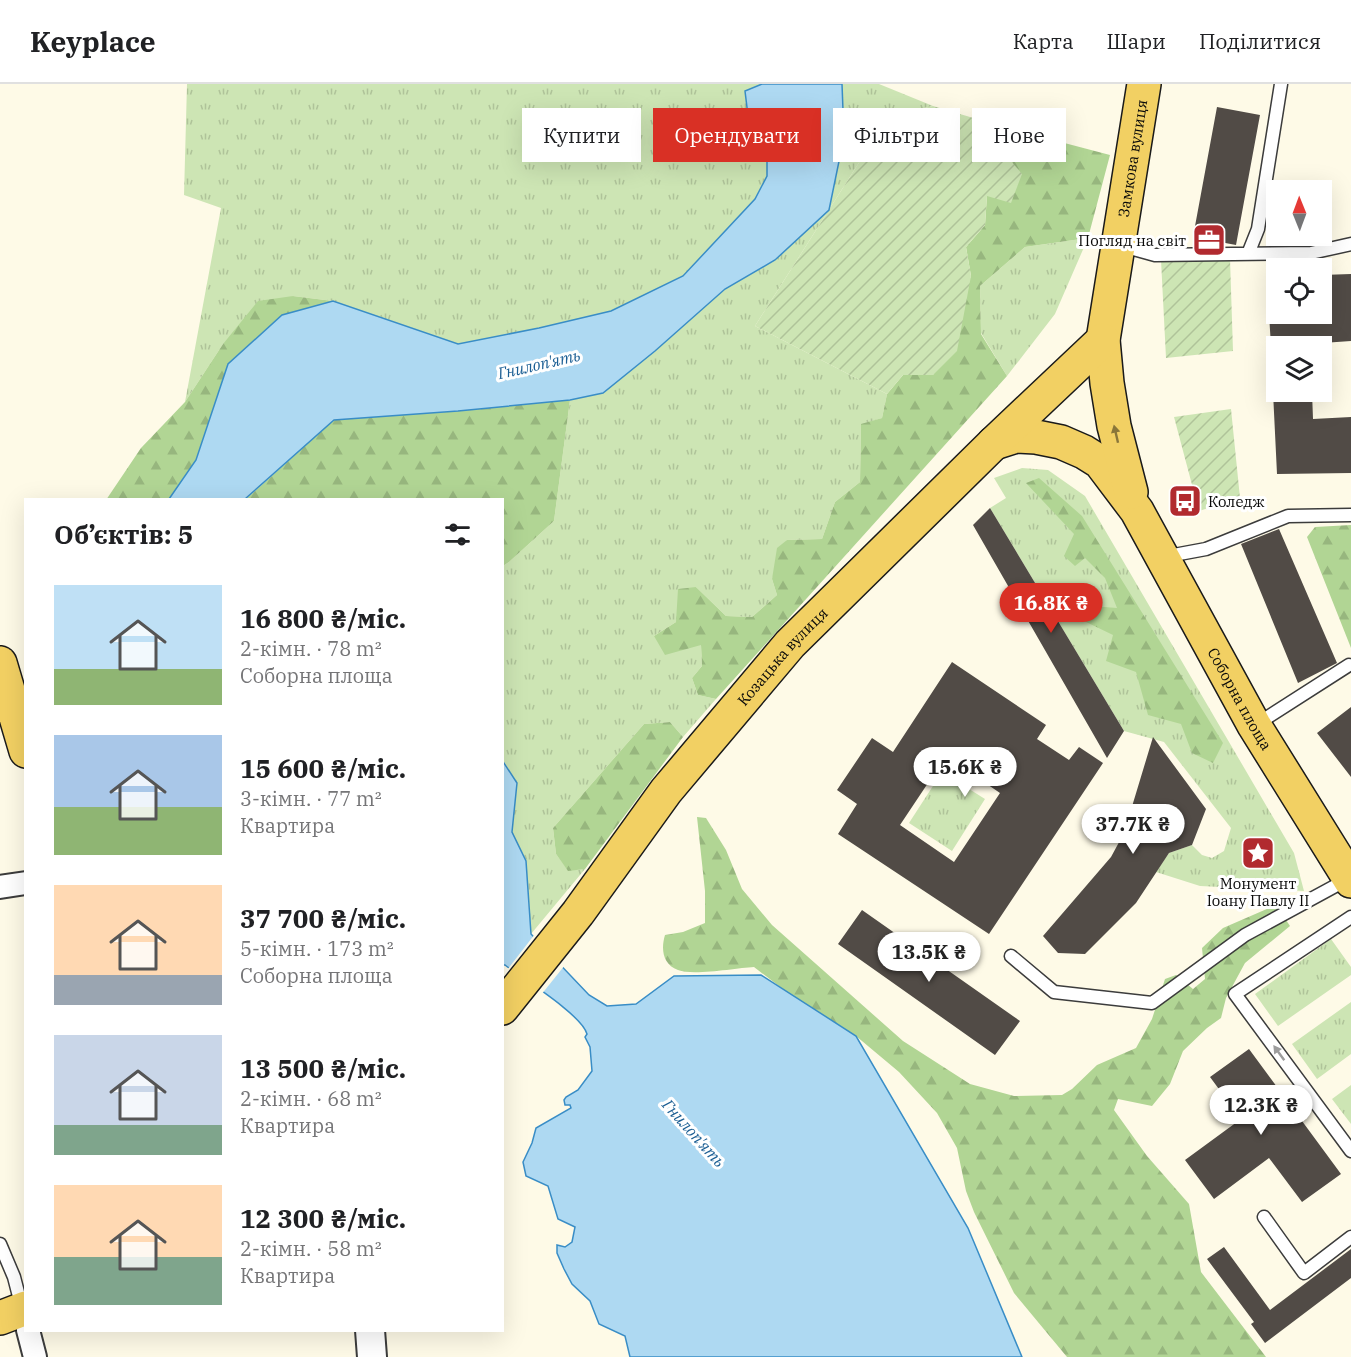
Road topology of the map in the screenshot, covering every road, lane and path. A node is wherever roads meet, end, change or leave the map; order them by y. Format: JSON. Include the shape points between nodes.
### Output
{"nodes":[{"id":1,"x":1144,"y":84,"type":"edge"},
{"id":2,"x":1281,"y":84,"type":"edge"},
{"id":3,"x":1118,"y":244,"type":"junction"},
{"id":4,"x":1351,"y":244,"type":"edge"},
{"id":5,"x":1248,"y":254,"type":"junction"},
{"id":6,"x":1103,"y":340,"type":"junction"},
{"id":7,"x":994,"y":443,"type":"junction"},
{"id":8,"x":1137,"y":511,"type":"junction"},
{"id":9,"x":1351,"y":515,"type":"edge"},
{"id":10,"x":1162,"y":557,"type":"junction"},
{"id":11,"x":0,"y":663,"type":"edge"},
{"id":12,"x":1349,"y":665,"type":"dead end"},
{"id":13,"x":1254,"y":725,"type":"junction"},
{"id":14,"x":24,"y":744,"type":"edge"},
{"id":15,"x":1350,"y":880,"type":"edge"},
{"id":16,"x":24,"y":883,"type":"edge"},
{"id":17,"x":0,"y":887,"type":"edge"},
{"id":18,"x":1351,"y":917,"type":"edge"},
{"id":19,"x":1011,"y":956,"type":"dead end"},
{"id":20,"x":504,"y":1006,"type":"edge"},
{"id":21,"x":1351,"y":1150,"type":"edge"},
{"id":22,"x":1264,"y":1217,"type":"dead end"},
{"id":23,"x":1351,"y":1237,"type":"edge"},
{"id":24,"x":0,"y":1244,"type":"edge"},
{"id":25,"x":20,"y":1318,"type":"edge"},
{"id":26,"x":25,"y":1332,"type":"edge"},
{"id":27,"x":370,"y":1332,"type":"edge"},
{"id":28,"x":35,"y":1357,"type":"edge"},
{"id":29,"x":372,"y":1357,"type":"edge"}],
"edges":[{"from":1,"to":3,"type":"main road","name":"Замкова вулиця"},
{"from":2,"to":5,"type":"lane","via":[[1258,229]]},
{"from":3,"to":5,"type":"lane","via":[[1155,255]]},
{"from":3,"to":6,"type":"main road","name":"Замкова вулиця"},
{"from":4,"to":5,"type":"lane","via":[[1311,254]]},
{"from":6,"to":7,"type":"main road","name":"Козацька вулиця"},
{"from":8,"to":6,"type":"main road","name":"Соборна площа","one_way":true,"via":[[1114,426]]},
{"from":7,"to":8,"type":"main road","name":"Соборна площа","via":[[1016,436],[1036,436],[1084,452],[1100,462]]},
{"from":7,"to":20,"type":"main road","name":"Козацька вулиця","via":[[790,644],[666,791],[578,913]]},
{"from":8,"to":10,"type":"main road","name":"Соборна площа"},
{"from":9,"to":10,"type":"lane","via":[[1288,516],[1206,549]]},
{"from":10,"to":13,"type":"main road","name":"Соборна площа"},
{"from":11,"to":14,"type":"main road"},
{"from":12,"to":13,"type":"lane"},
{"from":13,"to":15,"type":"main road","name":"Соборна площа"},
{"from":15,"to":19,"type":"lane","via":[[1245,935],[1152,1003],[1054,992]]},
{"from":16,"to":17,"type":"street"},
{"from":21,"to":18,"type":"lane","one_way":true,"via":[[1235,994]]},
{"from":22,"to":23,"type":"lane","via":[[1304,1273]]},
{"from":24,"to":25,"type":"lane","via":[[14,1277]]},
{"from":26,"to":28,"type":"street"},
{"from":27,"to":29,"type":"street"}]}
